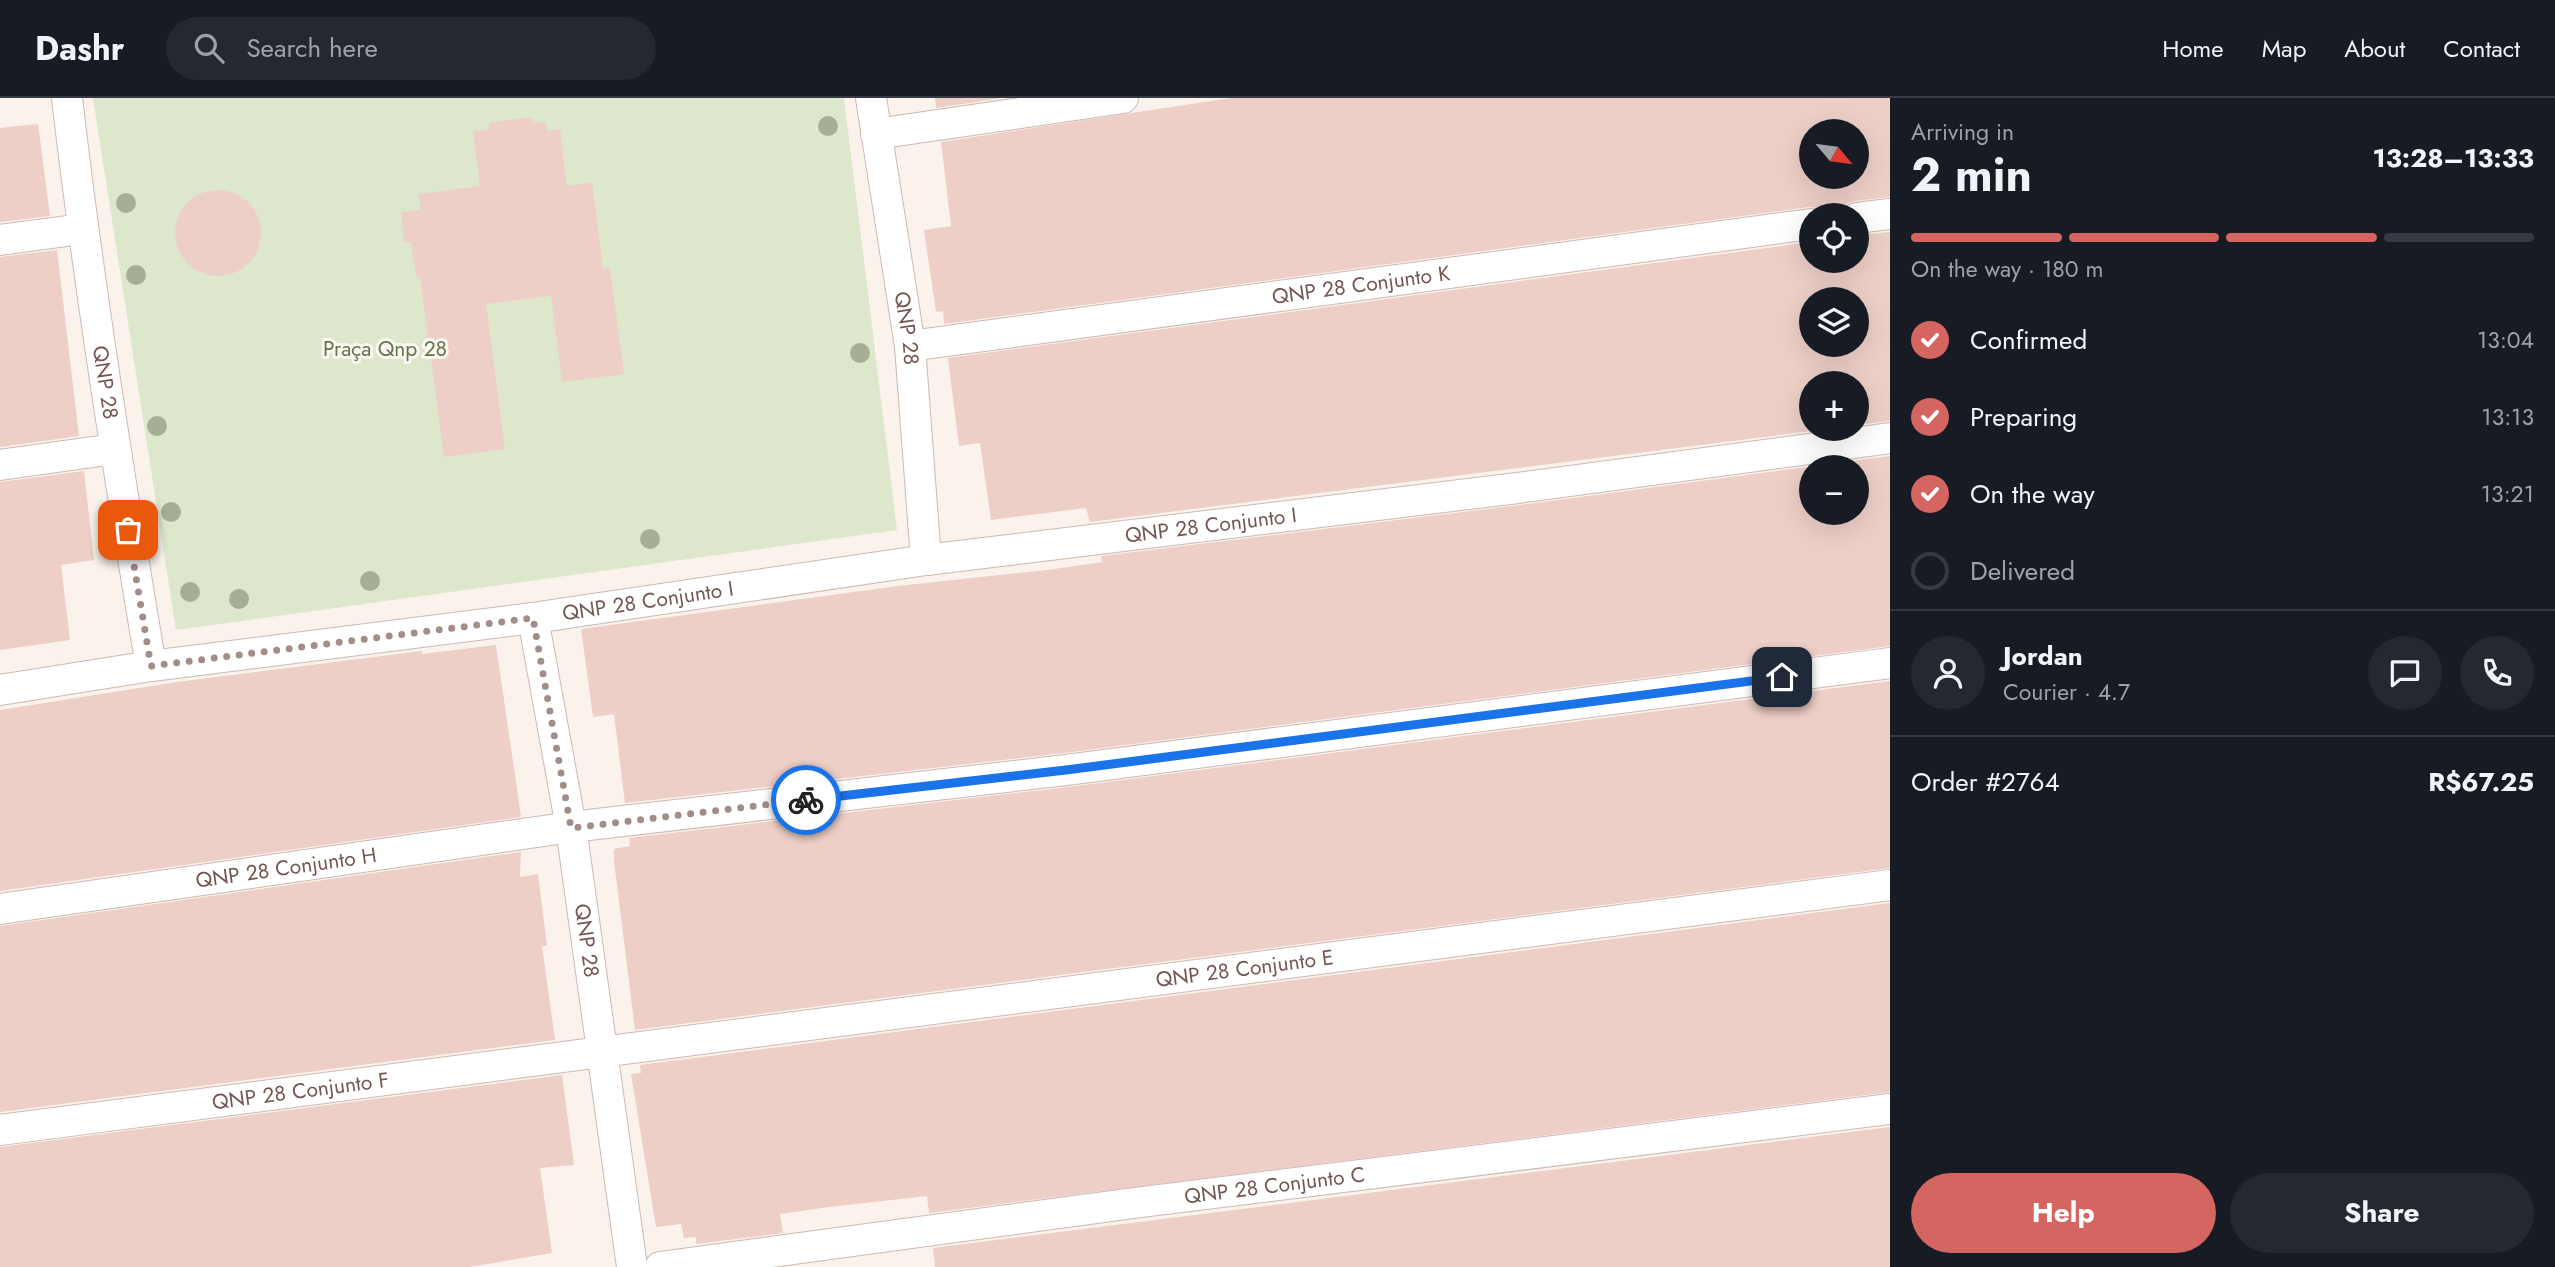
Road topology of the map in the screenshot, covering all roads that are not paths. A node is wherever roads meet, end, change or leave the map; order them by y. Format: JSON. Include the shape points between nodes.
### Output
{"nodes":[{"id":1,"x":68,"y":98,"type":"edge"},
{"id":2,"x":871,"y":98,"type":"edge"},
{"id":3,"x":1123,"y":98,"type":"edge"},
{"id":4,"x":876,"y":134,"type":"junction"},
{"id":5,"x":1890,"y":214,"type":"edge"},
{"id":6,"x":1869,"y":217,"type":"edge"},
{"id":7,"x":1799,"y":226,"type":"edge"},
{"id":8,"x":82,"y":229,"type":"junction"},
{"id":9,"x":0,"y":240,"type":"edge"},
{"id":10,"x":910,"y":346,"type":"junction"},
{"id":11,"x":1890,"y":438,"type":"edge"},
{"id":12,"x":114,"y":449,"type":"junction"},
{"id":13,"x":0,"y":465,"type":"edge"},
{"id":14,"x":926,"y":561,"type":"junction"},
{"id":15,"x":533,"y":618,"type":"junction"},
{"id":16,"x":1890,"y":663,"type":"edge"},
{"id":17,"x":151,"y":666,"type":"junction"},
{"id":18,"x":0,"y":690,"type":"edge"},
{"id":19,"x":571,"y":828,"type":"junction"},
{"id":20,"x":1890,"y":885,"type":"edge"},
{"id":21,"x":0,"y":909,"type":"edge"},
{"id":22,"x":600,"y":1050,"type":"junction"},
{"id":23,"x":1890,"y":1109,"type":"edge"},
{"id":24,"x":0,"y":1130,"type":"edge"},
{"id":25,"x":632,"y":1267,"type":"edge"},
{"id":26,"x":660,"y":1267,"type":"edge"}],
"edges":[{"from":1,"to":8,"type":"street","name":"QNP 28"},
{"from":2,"to":4,"type":"street","name":"QNP 28"},
{"from":3,"to":4,"type":"street"},
{"from":4,"to":10,"type":"street","name":"QNP 28"},
{"from":5,"to":6,"type":"street"},
{"from":7,"to":10,"type":"street","name":"QNP 28 Conjunto K"},
{"from":8,"to":9,"type":"street"},
{"from":8,"to":12,"type":"street","name":"QNP 28"},
{"from":10,"to":14,"type":"street","name":"QNP 28"},
{"from":11,"to":14,"type":"street","name":"QNP 28 Conjunto I"},
{"from":12,"to":13,"type":"street"},
{"from":12,"to":17,"type":"street","name":"QNP 28"},
{"from":14,"to":15,"type":"street","name":"QNP 28 Conjunto I"},
{"from":15,"to":17,"type":"street","name":"QNP 28 Conjunto I"},
{"from":15,"to":19,"type":"street","name":"QNP 28"},
{"from":16,"to":19,"type":"street","name":"QNP 28 Conjunto H","via":[[1066,770]]},
{"from":17,"to":18,"type":"street","name":"QNP 28 Conjunto I"},
{"from":19,"to":21,"type":"street","name":"QNP 28 Conjunto H"},
{"from":19,"to":22,"type":"street","name":"QNP 28"},
{"from":20,"to":22,"type":"street","name":"QNP 28 Conjunto E"},
{"from":22,"to":24,"type":"street","name":"QNP 28 Conjunto F"},
{"from":22,"to":25,"type":"street","name":"QNP 28"},
{"from":23,"to":26,"type":"street","name":"QNP 28 Conjunto C"}]}
